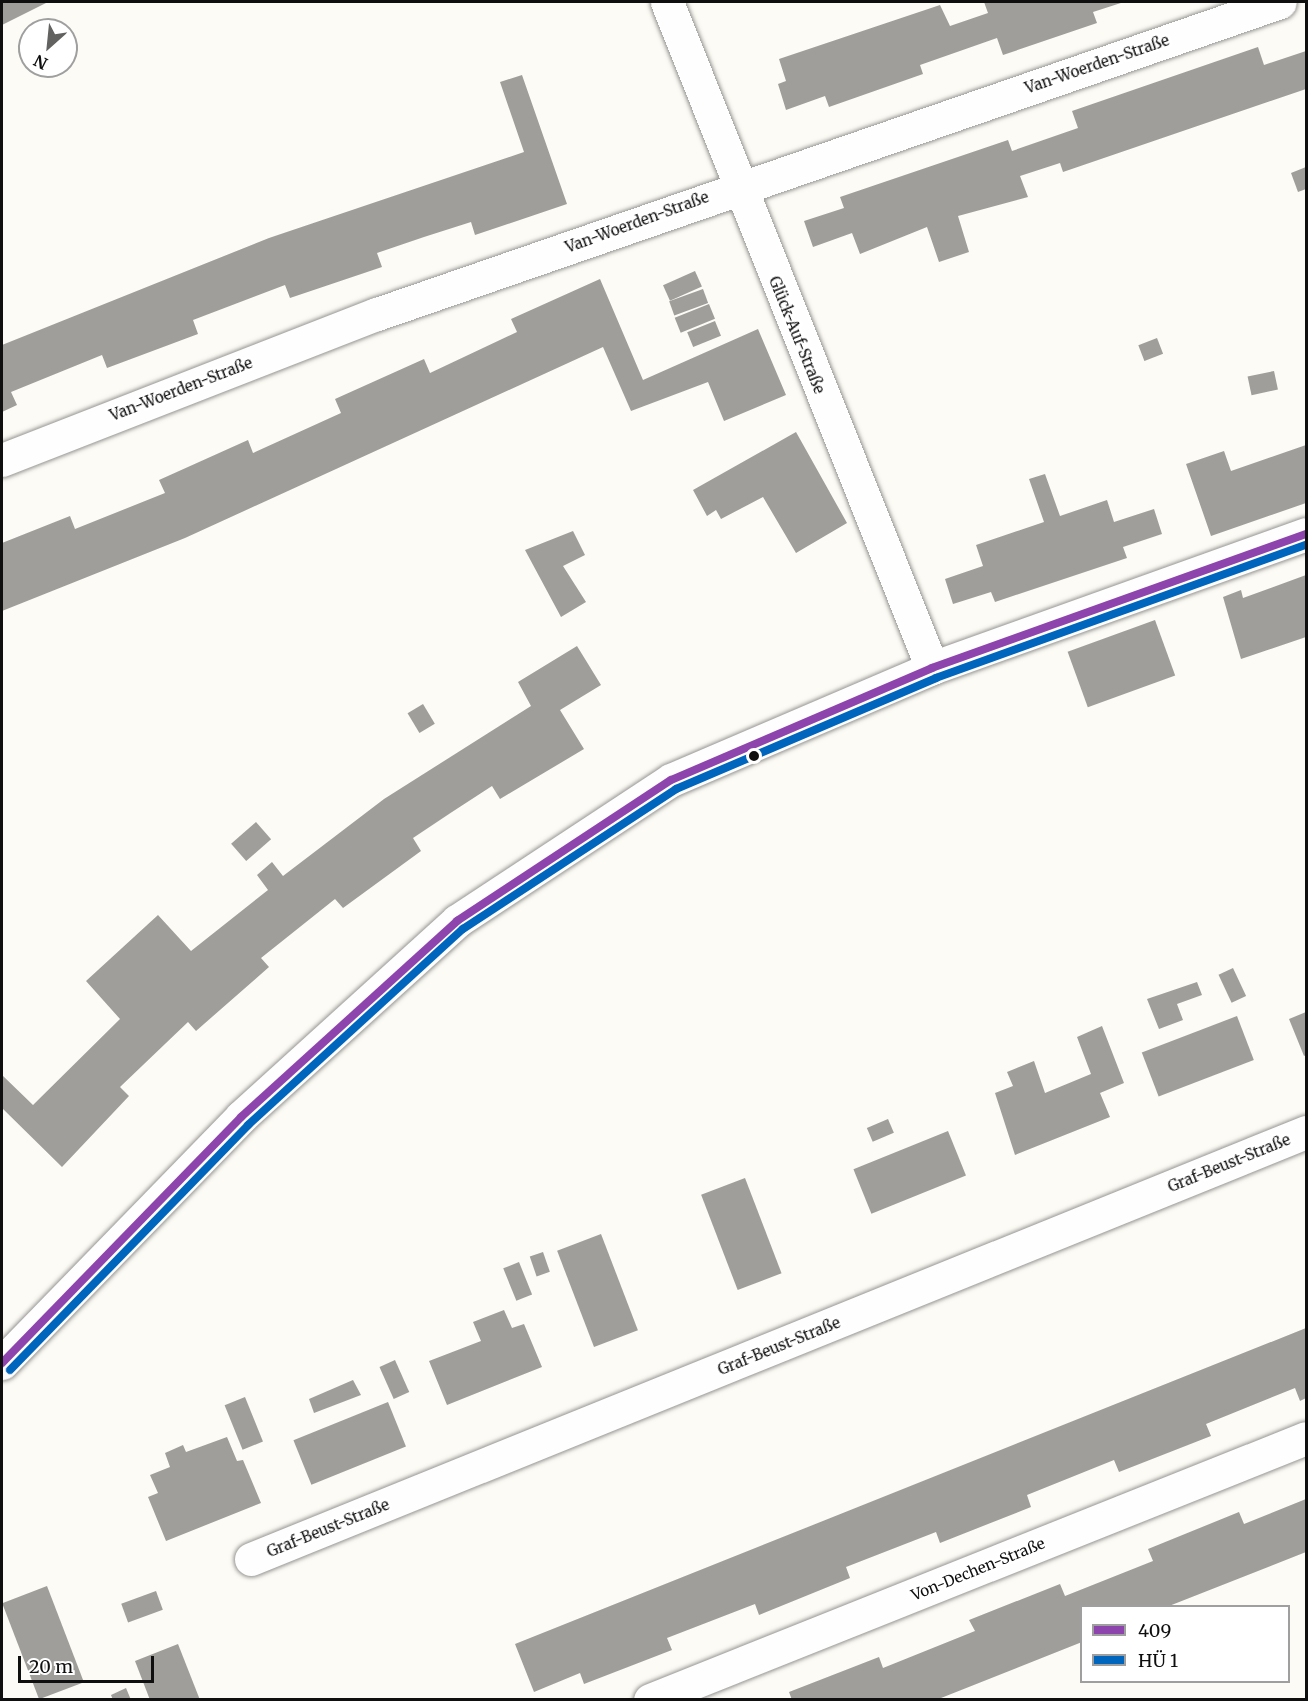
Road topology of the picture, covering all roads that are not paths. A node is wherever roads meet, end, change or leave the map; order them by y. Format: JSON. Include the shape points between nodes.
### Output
{"nodes":[{"id":1,"x":667,"y":2,"type":"edge"},
{"id":2,"x":1280,"y":2,"type":"edge"},
{"id":3,"x":737,"y":187,"type":"junction"},
{"id":4,"x":2,"y":460,"type":"edge"},
{"id":5,"x":1306,"y":534,"type":"edge"},
{"id":6,"x":932,"y":668,"type":"junction"},
{"id":7,"x":1306,"y":1132,"type":"edge"},
{"id":8,"x":2,"y":1364,"type":"edge"},
{"id":9,"x":1306,"y":1438,"type":"edge"},
{"id":10,"x":251,"y":1559,"type":"dead end"},
{"id":11,"x":650,"y":1700,"type":"edge"}],
"edges":[{"from":1,"to":3,"type":"street","name":"Glück-Auf-Straße"},
{"from":2,"to":3,"type":"street","name":"Van-Woerden-Straße"},
{"from":3,"to":4,"type":"street","name":"Van-Woerden-Straße","via":[[366,318]]},
{"from":3,"to":6,"type":"street","name":"Glück-Auf-Straße"},
{"from":5,"to":6,"type":"street"},
{"from":6,"to":8,"type":"street","via":[[671,780],[458,921],[241,1117]]},
{"from":7,"to":10,"type":"street","name":"Graf-Beust-Straße"},
{"from":9,"to":11,"type":"street","name":"Von-Dechen-Straße"}]}
